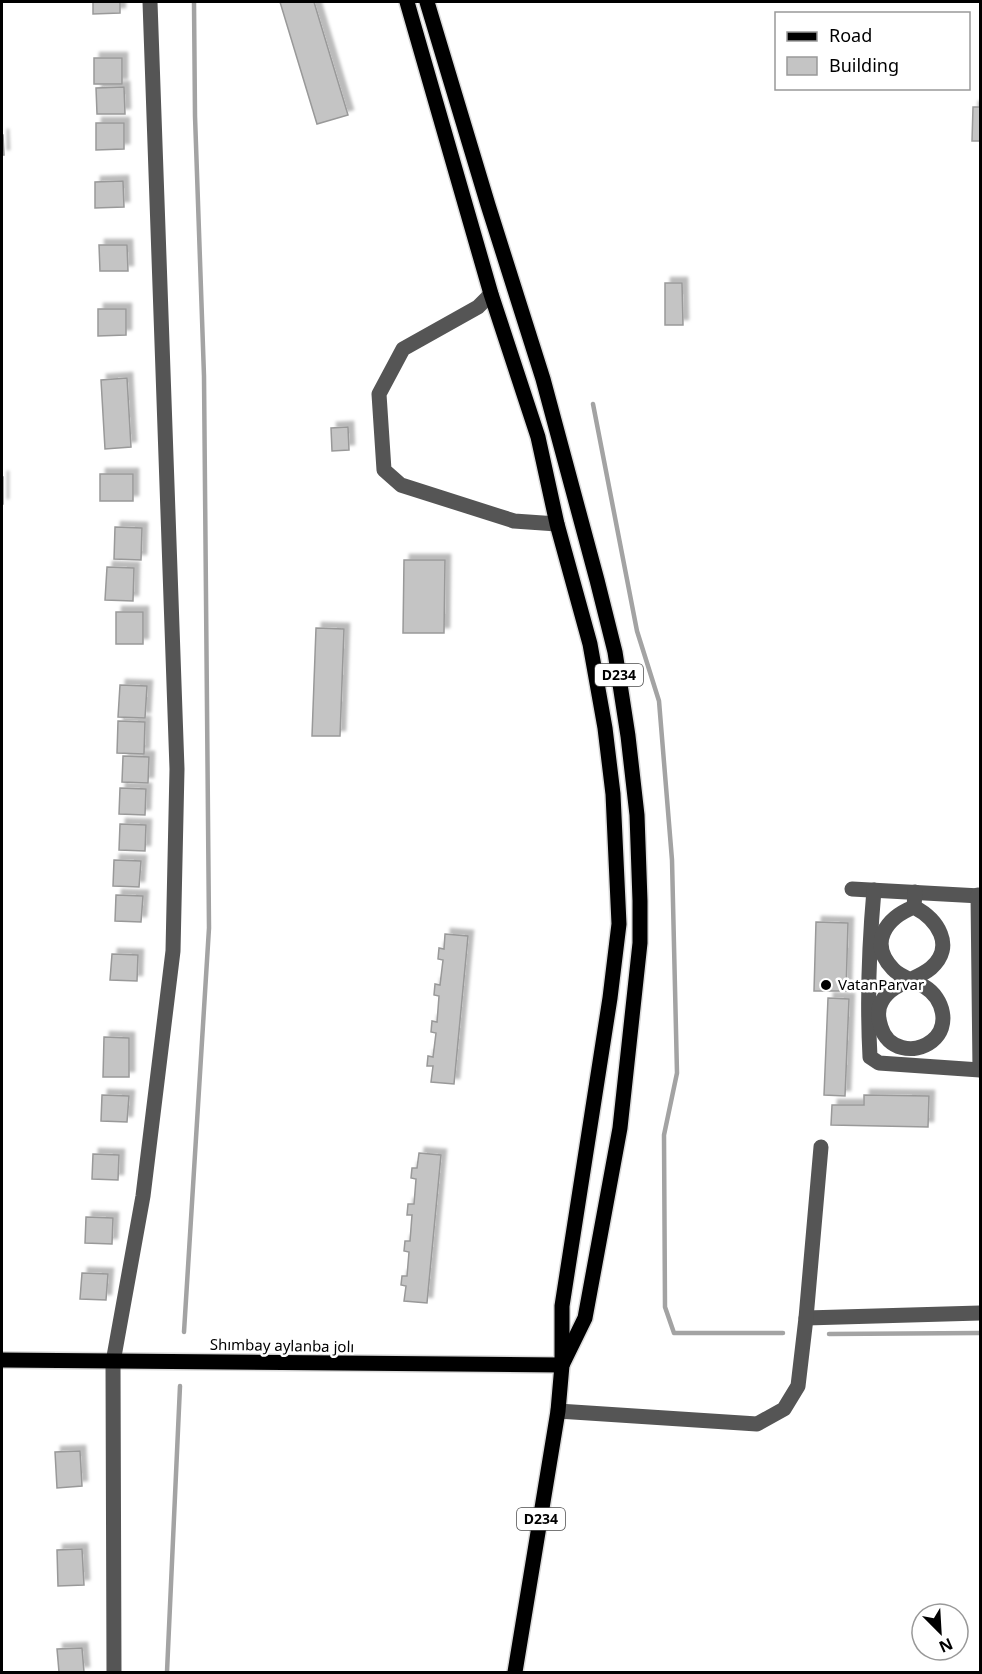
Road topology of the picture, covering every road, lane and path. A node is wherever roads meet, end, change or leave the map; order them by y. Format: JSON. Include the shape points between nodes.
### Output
{"nodes":[{"id":1,"x":150,"y":2,"type":"edge"},
{"id":2,"x":407,"y":2,"type":"edge"},
{"id":3,"x":427,"y":2,"type":"edge"},
{"id":4,"x":491,"y":294,"type":"junction"},
{"id":5,"x":557,"y":524,"type":"junction"},
{"id":6,"x":852,"y":889,"type":"dead end"},
{"id":7,"x":874,"y":890,"type":"junction"},
{"id":8,"x":979,"y":896,"type":"edge"},
{"id":9,"x":914,"y":899,"type":"junction"},
{"id":10,"x":911,"y":980,"type":"junction"},
{"id":11,"x":980,"y":1070,"type":"edge"},
{"id":12,"x":821,"y":1147,"type":"dead end"},
{"id":13,"x":981,"y":1313,"type":"edge"},
{"id":14,"x":806,"y":1318,"type":"junction"},
{"id":15,"x":2,"y":1360,"type":"edge"},
{"id":16,"x":113,"y":1362,"type":"junction"},
{"id":17,"x":562,"y":1365,"type":"junction"},
{"id":18,"x":558,"y":1412,"type":"junction"},
{"id":19,"x":114,"y":1672,"type":"edge"},
{"id":20,"x":516,"y":1672,"type":"edge"}],
"edges":[{"from":1,"to":16,"type":"street","via":[[177,769],[173,951],[143,1196]]},
{"from":2,"to":4,"type":"main road","number":"D234"},
{"from":3,"to":17,"type":"main road","number":"D234","via":[[543,380],[597,580],[615,652],[637,814],[640,943],[621,1128],[585,1318]]},
{"from":4,"to":5,"type":"main road","number":"D234","via":[[538,437]]},
{"from":4,"to":5,"type":"street","via":[[478,307],[403,349],[379,394],[384,470],[401,485],[514,521]]},
{"from":5,"to":17,"type":"main road","number":"D234","via":[[590,644],[605,728],[613,794],[619,924],[562,1306]]},
{"from":6,"to":7,"type":"street"},
{"from":7,"to":9,"type":"street"},
{"from":7,"to":11,"type":"street","via":[[867,1012],[870,1057],[879,1063]]},
{"from":8,"to":9,"type":"street"},
{"from":8,"to":11,"type":"street"},
{"from":9,"to":10,"type":"street","via":[[939,928],[943,946],[939,961]]},
{"from":9,"to":10,"type":"street","via":[[887,924],[881,941],[883,956],[894,971]]},
{"from":10,"to":10,"type":"street","via":[[937,997],[944,1012],[942,1027],[933,1041],[914,1049],[898,1048],[883,1034],[877,1015],[882,1000]]},
{"from":12,"to":14,"type":"street"},
{"from":13,"to":14,"type":"street"},
{"from":14,"to":18,"type":"street","via":[[798,1386],[784,1409],[757,1424]]},
{"from":15,"to":16,"type":"main road","name":"Shımbay aylanba jolı"},
{"from":16,"to":17,"type":"main road","name":"Shımbay aylanba jolı"},
{"from":16,"to":19,"type":"street"},
{"from":17,"to":18,"type":"main road","number":"D234"},
{"from":18,"to":20,"type":"main road","number":"D234"}]}
